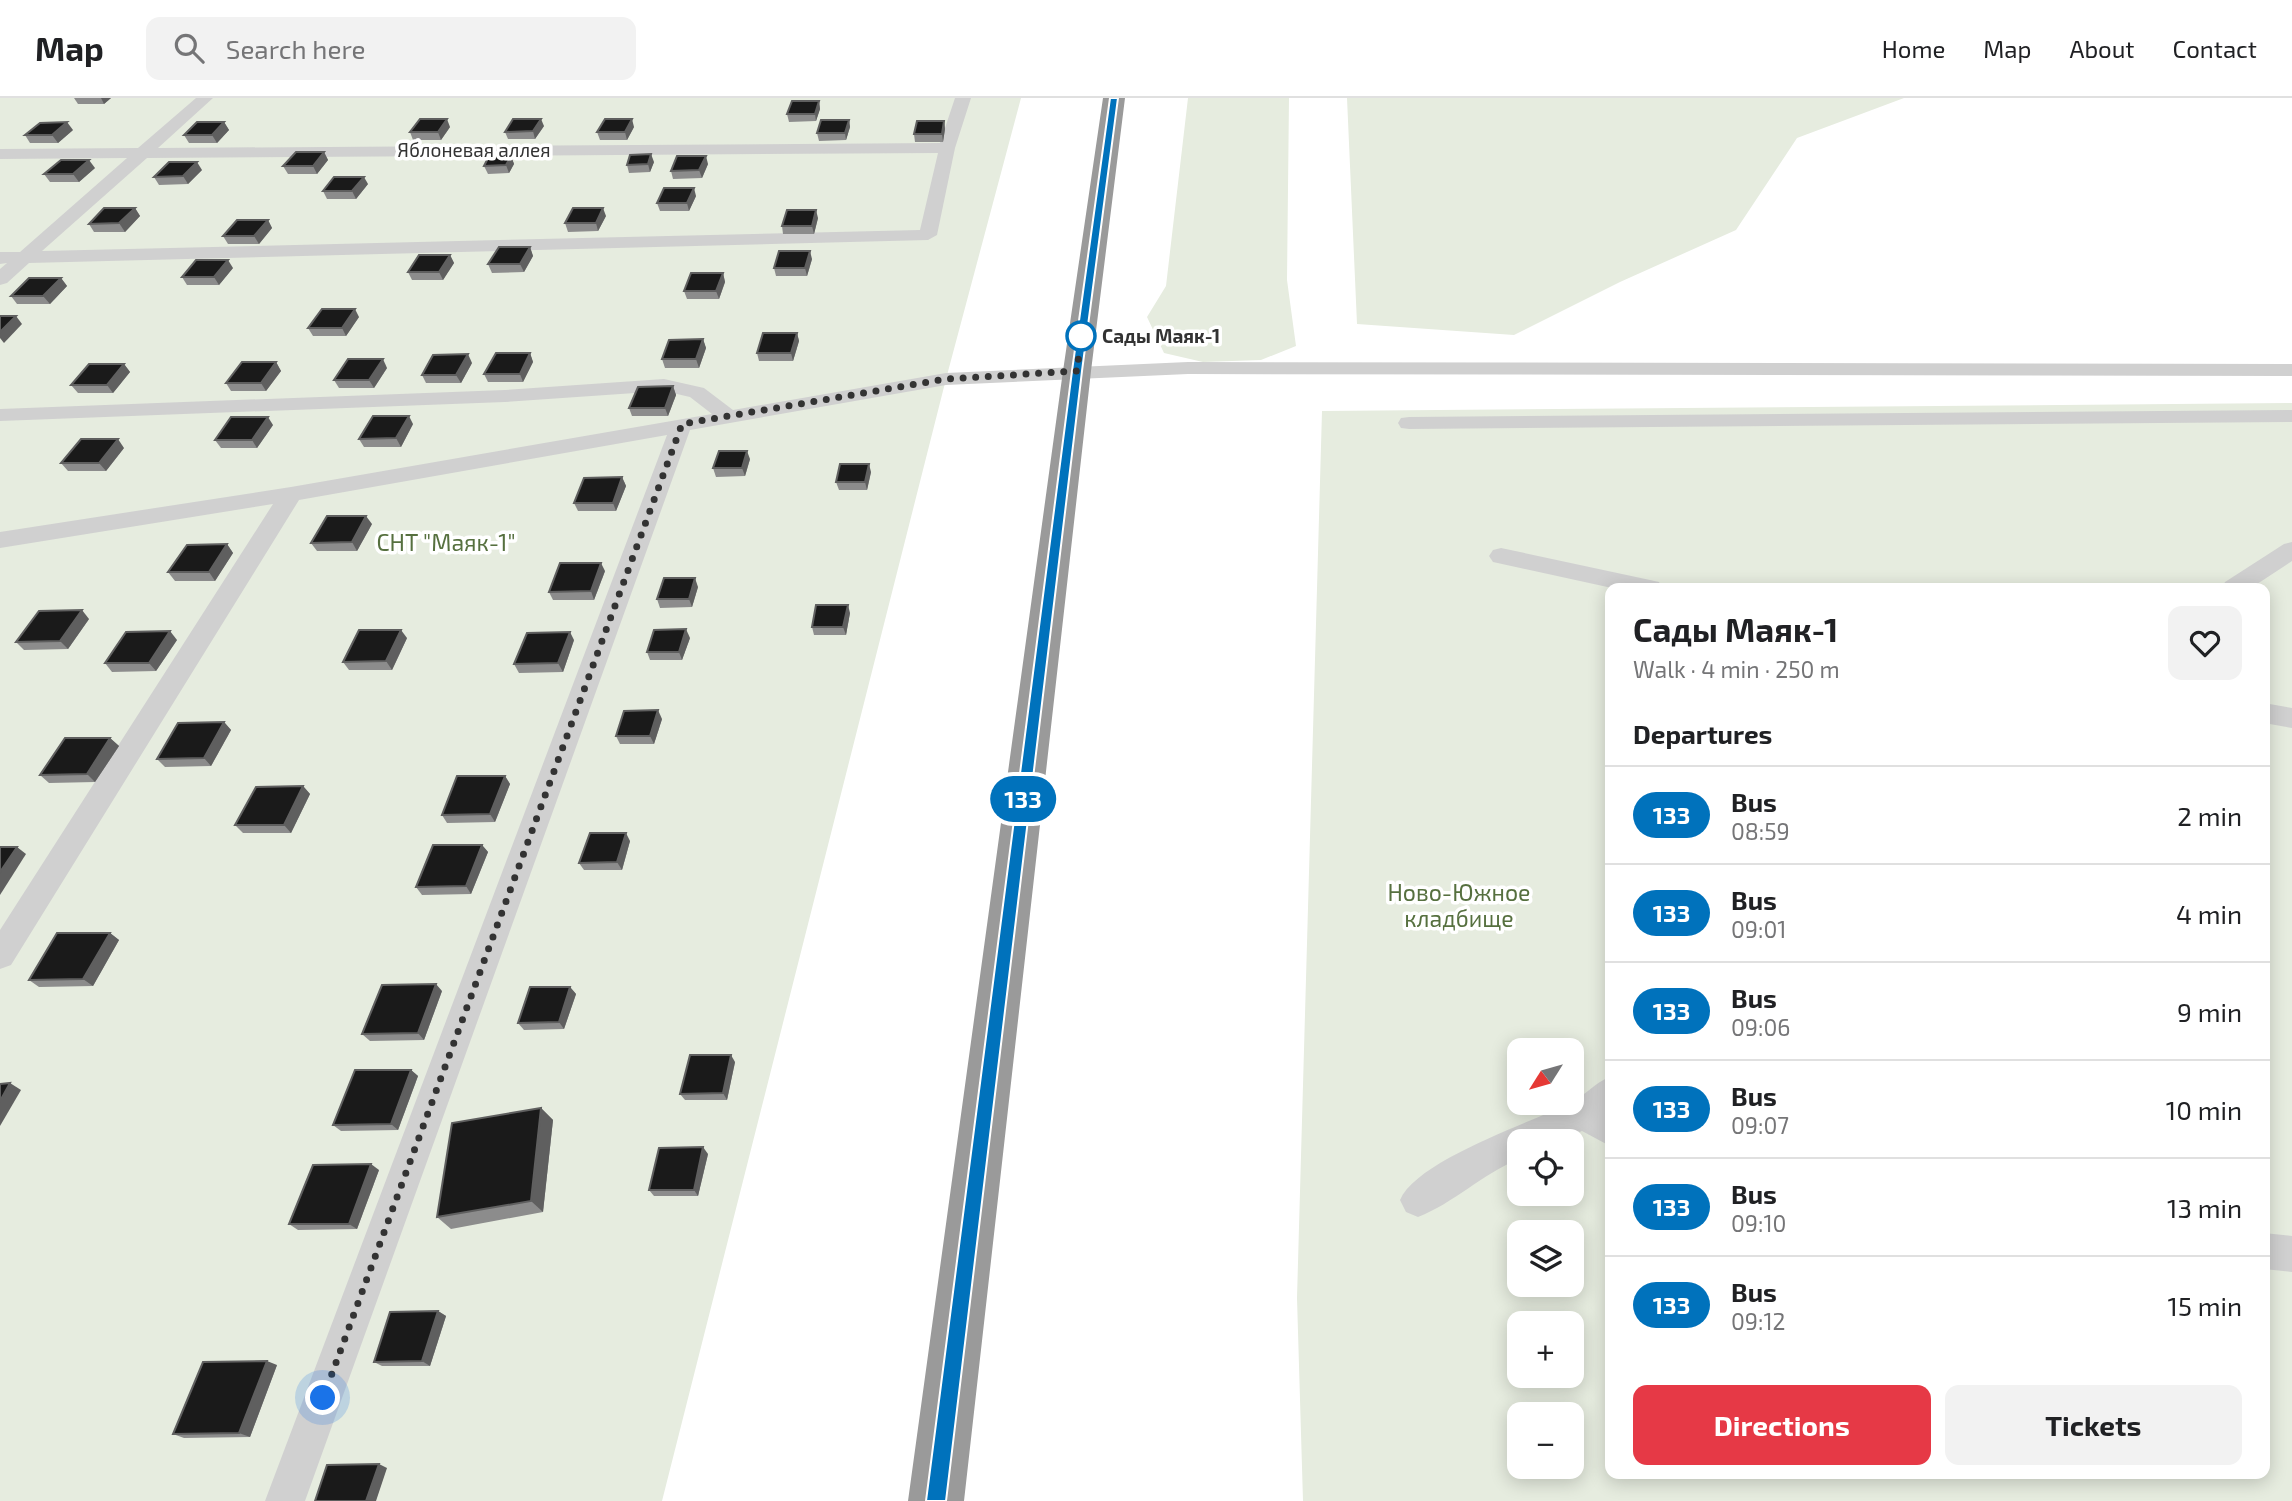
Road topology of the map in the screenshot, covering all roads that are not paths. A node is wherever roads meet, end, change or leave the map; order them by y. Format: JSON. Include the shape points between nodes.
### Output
{"nodes":[{"id":1,"x":205,"y":98,"type":"edge"},
{"id":2,"x":962,"y":98,"type":"edge"},
{"id":3,"x":1114,"y":98,"type":"edge"},
{"id":4,"x":947,"y":148,"type":"junction"},
{"id":5,"x":147,"y":152,"type":"junction"},
{"id":6,"x":0,"y":154,"type":"edge"},
{"id":7,"x":0,"y":258,"type":"edge"},
{"id":8,"x":24,"y":258,"type":"junction"},
{"id":9,"x":0,"y":279,"type":"edge"},
{"id":10,"x":2292,"y":370,"type":"edge"},
{"id":11,"x":1077,"y":371,"type":"junction"},
{"id":12,"x":0,"y":415,"type":"edge"},
{"id":13,"x":728,"y":416,"type":"junction"},
{"id":14,"x":2292,"y":416,"type":"edge"},
{"id":15,"x":1409,"y":423,"type":"dead end"},
{"id":16,"x":682,"y":424,"type":"junction"},
{"id":17,"x":291,"y":494,"type":"junction"},
{"id":18,"x":0,"y":540,"type":"edge"},
{"id":19,"x":2292,"y":550,"type":"edge"},
{"id":20,"x":1501,"y":556,"type":"dead end"},
{"id":21,"x":1627,"y":583,"type":"edge"},
{"id":22,"x":2242,"y":583,"type":"edge"},
{"id":23,"x":2270,"y":714,"type":"edge"},
{"id":24,"x":2292,"y":718,"type":"edge"},
{"id":25,"x":0,"y":956,"type":"edge"},
{"id":26,"x":1602,"y":1112,"type":"edge"},
{"id":27,"x":1554,"y":1129,"type":"edge"},
{"id":28,"x":1507,"y":1147,"type":"edge"},
{"id":29,"x":1418,"y":1200,"type":"dead end"},
{"id":30,"x":2270,"y":1252,"type":"edge"},
{"id":31,"x":2292,"y":1254,"type":"edge"},
{"id":32,"x":285,"y":1501,"type":"edge"},
{"id":33,"x":936,"y":1501,"type":"edge"}],
"edges":[{"from":1,"to":5,"type":"lane"},
{"from":2,"to":4,"type":"lane"},
{"from":3,"to":11,"type":"highway"},
{"from":4,"to":5,"type":"lane","name":"Яблоневая аллея"},
{"from":4,"to":8,"type":"lane","via":[[928,235]]},
{"from":5,"to":6,"type":"lane","name":"Яблоневая аллея"},
{"from":5,"to":8,"type":"lane"},
{"from":7,"to":8,"type":"lane"},
{"from":8,"to":9,"type":"lane"},
{"from":10,"to":11,"type":"lane"},
{"from":11,"to":13,"type":"lane","via":[[946,379]]},
{"from":11,"to":33,"type":"highway"},
{"from":12,"to":13,"type":"lane","via":[[505,396],[664,385],[697,392]]},
{"from":13,"to":16,"type":"lane"},
{"from":14,"to":15,"type":"lane"},
{"from":16,"to":17,"type":"lane"},
{"from":16,"to":32,"type":"lane"},
{"from":17,"to":18,"type":"lane"},
{"from":17,"to":25,"type":"lane"},
{"from":19,"to":22,"type":"lane"},
{"from":20,"to":21,"type":"lane"},
{"from":23,"to":24,"type":"lane"},
{"from":26,"to":27,"type":"lane"},
{"from":28,"to":29,"type":"lane","via":[[1481,1158]]},
{"from":30,"to":31,"type":"lane"}]}
